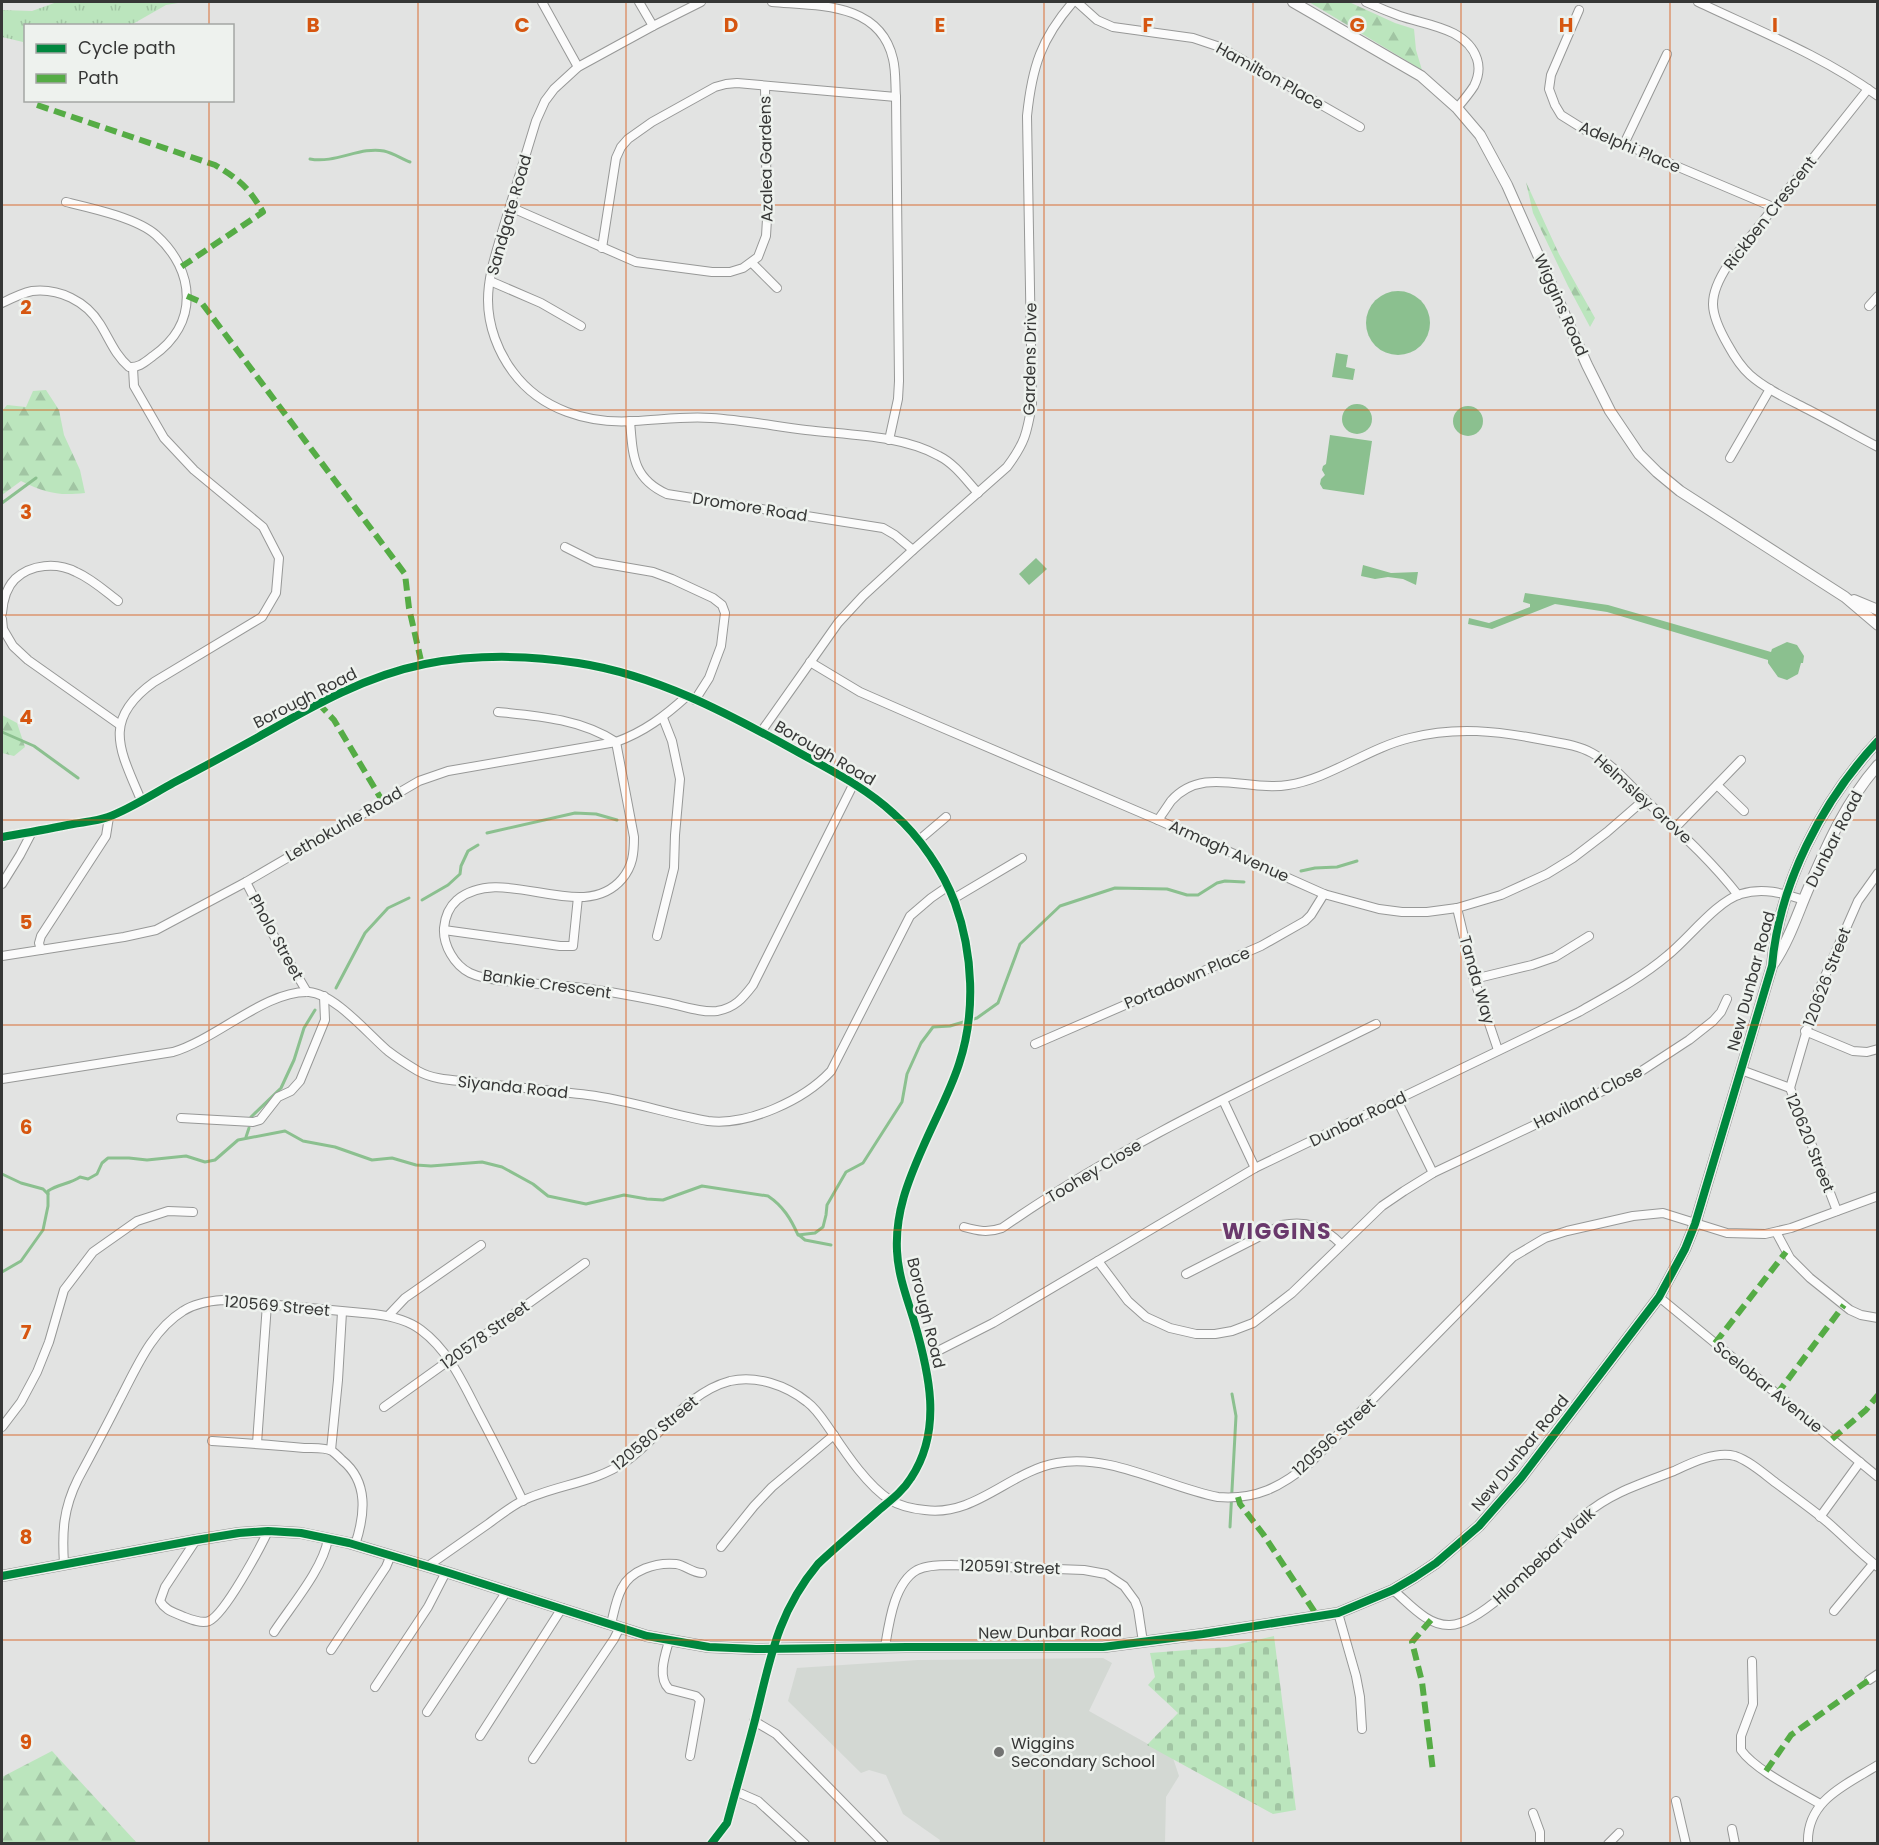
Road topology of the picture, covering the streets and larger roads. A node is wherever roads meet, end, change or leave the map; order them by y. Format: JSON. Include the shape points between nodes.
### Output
{"nodes":[{"id":1,"x":542,"y":2,"type":"edge"},
{"id":2,"x":639,"y":2,"type":"edge"},
{"id":3,"x":701,"y":2,"type":"edge"},
{"id":4,"x":772,"y":2,"type":"edge"},
{"id":5,"x":1075,"y":2,"type":"edge"},
{"id":6,"x":1293,"y":2,"type":"edge"},
{"id":7,"x":1366,"y":2,"type":"edge"},
{"id":8,"x":1698,"y":2,"type":"edge"},
{"id":9,"x":1579,"y":10,"type":"dead end"},
{"id":10,"x":653,"y":26,"type":"junction"},
{"id":11,"x":1667,"y":54,"type":"dead end"},
{"id":12,"x":578,"y":67,"type":"junction"},
{"id":13,"x":765,"y":86,"type":"junction"},
{"id":14,"x":1868,"y":89,"type":"junction"},
{"id":15,"x":1878,"y":96,"type":"edge"},
{"id":16,"x":896,"y":97,"type":"junction"},
{"id":17,"x":1457,"y":108,"type":"junction"},
{"id":18,"x":1360,"y":127,"type":"dead end"},
{"id":19,"x":1624,"y":144,"type":"junction"},
{"id":20,"x":66,"y":202,"type":"dead end"},
{"id":21,"x":510,"y":207,"type":"junction"},
{"id":22,"x":1773,"y":207,"type":"junction"},
{"id":23,"x":603,"y":248,"type":"junction"},
{"id":24,"x":752,"y":263,"type":"junction"},
{"id":25,"x":490,"y":281,"type":"junction"},
{"id":26,"x":777,"y":288,"type":"dead end"},
{"id":27,"x":1878,"y":296,"type":"edge"},
{"id":28,"x":2,"y":303,"type":"edge"},
{"id":29,"x":1869,"y":306,"type":"dead end"},
{"id":30,"x":581,"y":326,"type":"dead end"},
{"id":31,"x":133,"y":368,"type":"junction"},
{"id":32,"x":1770,"y":389,"type":"junction"},
{"id":33,"x":630,"y":421,"type":"junction"},
{"id":34,"x":889,"y":440,"type":"junction"},
{"id":35,"x":1878,"y":447,"type":"edge"},
{"id":36,"x":1730,"y":458,"type":"dead end"},
{"id":37,"x":978,"y":493,"type":"junction"},
{"id":38,"x":565,"y":547,"type":"dead end"},
{"id":39,"x":914,"y":550,"type":"junction"},
{"id":40,"x":1845,"y":597,"type":"junction"},
{"id":41,"x":118,"y":601,"type":"dead end"},
{"id":42,"x":1878,"y":610,"type":"edge"},
{"id":43,"x":2,"y":613,"type":"edge"},
{"id":44,"x":2,"y":619,"type":"edge"},
{"id":45,"x":1878,"y":625,"type":"edge"},
{"id":46,"x":810,"y":662,"type":"junction"},
{"id":47,"x":691,"y":698,"type":"junction"},
{"id":48,"x":498,"y":712,"type":"dead end"},
{"id":49,"x":663,"y":718,"type":"junction"},
{"id":50,"x":120,"y":725,"type":"junction"},
{"id":51,"x":762,"y":732,"type":"junction"},
{"id":52,"x":1878,"y":741,"type":"edge"},
{"id":53,"x":616,"y":742,"type":"junction"},
{"id":54,"x":1741,"y":760,"type":"dead end"},
{"id":55,"x":1878,"y":765,"type":"edge"},
{"id":56,"x":854,"y":783,"type":"junction"},
{"id":57,"x":1717,"y":785,"type":"junction"},
{"id":58,"x":1645,"y":799,"type":"junction"},
{"id":59,"x":141,"y":800,"type":"junction"},
{"id":60,"x":1744,"y":811,"type":"dead end"},
{"id":61,"x":109,"y":817,"type":"junction"},
{"id":62,"x":946,"y":817,"type":"dead end"},
{"id":63,"x":1158,"y":820,"type":"junction"},
{"id":64,"x":1676,"y":827,"type":"junction"},
{"id":65,"x":32,"y":832,"type":"junction"},
{"id":66,"x":2,"y":837,"type":"edge"},
{"id":67,"x":919,"y":840,"type":"junction"},
{"id":68,"x":1022,"y":858,"type":"dead end"},
{"id":69,"x":1878,"y":873,"type":"edge"},
{"id":70,"x":246,"y":882,"type":"junction"},
{"id":71,"x":2,"y":884,"type":"edge"},
{"id":72,"x":947,"y":887,"type":"junction"},
{"id":73,"x":1324,"y":894,"type":"junction"},
{"id":74,"x":1738,"y":895,"type":"junction"},
{"id":75,"x":1788,"y":895,"type":"junction"},
{"id":76,"x":578,"y":897,"type":"junction"},
{"id":77,"x":953,"y":899,"type":"junction"},
{"id":78,"x":1804,"y":900,"type":"junction"},
{"id":79,"x":1457,"y":908,"type":"junction"},
{"id":80,"x":444,"y":930,"type":"junction"},
{"id":81,"x":657,"y":936,"type":"dead end"},
{"id":82,"x":1588,"y":936,"type":"dead end"},
{"id":83,"x":41,"y":950,"type":"junction"},
{"id":84,"x":2,"y":956,"type":"edge"},
{"id":85,"x":1772,"y":966,"type":"junction"},
{"id":86,"x":1474,"y":979,"type":"junction"},
{"id":87,"x":308,"y":992,"type":"junction"},
{"id":88,"x":324,"y":996,"type":"junction"},
{"id":89,"x":1727,"y":999,"type":"dead end"},
{"id":90,"x":1376,"y":1024,"type":"dead end"},
{"id":91,"x":1805,"y":1031,"type":"junction"},
{"id":92,"x":1035,"y":1044,"type":"dead end"},
{"id":93,"x":1878,"y":1049,"type":"edge"},
{"id":94,"x":1498,"y":1050,"type":"junction"},
{"id":95,"x":1741,"y":1070,"type":"junction"},
{"id":96,"x":2,"y":1079,"type":"edge"},
{"id":97,"x":1790,"y":1088,"type":"junction"},
{"id":98,"x":1223,"y":1100,"type":"junction"},
{"id":99,"x":1397,"y":1100,"type":"junction"},
{"id":100,"x":181,"y":1118,"type":"dead end"},
{"id":101,"x":1255,"y":1168,"type":"junction"},
{"id":102,"x":1433,"y":1173,"type":"junction"},
{"id":103,"x":1878,"y":1196,"type":"edge"},
{"id":104,"x":1837,"y":1211,"type":"junction"},
{"id":105,"x":193,"y":1212,"type":"dead end"},
{"id":106,"x":1695,"y":1224,"type":"junction"},
{"id":107,"x":964,"y":1227,"type":"dead end"},
{"id":108,"x":1776,"y":1232,"type":"junction"},
{"id":109,"x":1341,"y":1244,"type":"junction"},
{"id":110,"x":482,"y":1245,"type":"dead end"},
{"id":111,"x":1098,"y":1261,"type":"junction"},
{"id":112,"x":585,"y":1263,"type":"dead end"},
{"id":113,"x":1186,"y":1274,"type":"dead end"},
{"id":114,"x":1659,"y":1297,"type":"junction"},
{"id":115,"x":267,"y":1304,"type":"junction"},
{"id":116,"x":342,"y":1312,"type":"junction"},
{"id":117,"x":388,"y":1316,"type":"junction"},
{"id":118,"x":1878,"y":1318,"type":"edge"},
{"id":119,"x":924,"y":1358,"type":"junction"},
{"id":120,"x":450,"y":1360,"type":"junction"},
{"id":121,"x":384,"y":1407,"type":"dead end"},
{"id":122,"x":2,"y":1427,"type":"edge"},
{"id":123,"x":834,"y":1435,"type":"junction"},
{"id":124,"x":212,"y":1442,"type":"dead end"},
{"id":125,"x":257,"y":1443,"type":"junction"},
{"id":126,"x":331,"y":1450,"type":"junction"},
{"id":127,"x":1860,"y":1462,"type":"junction"},
{"id":128,"x":1878,"y":1477,"type":"edge"},
{"id":129,"x":890,"y":1500,"type":"junction"},
{"id":130,"x":523,"y":1501,"type":"junction"},
{"id":131,"x":1820,"y":1517,"type":"junction"},
{"id":132,"x":268,"y":1531,"type":"junction"},
{"id":133,"x":328,"y":1539,"type":"junction"},
{"id":134,"x":196,"y":1540,"type":"junction"},
{"id":135,"x":355,"y":1545,"type":"junction"},
{"id":136,"x":721,"y":1547,"type":"dead end"},
{"id":137,"x":391,"y":1555,"type":"junction"},
{"id":138,"x":64,"y":1564,"type":"junction"},
{"id":139,"x":1875,"y":1565,"type":"edge"},
{"id":140,"x":428,"y":1566,"type":"junction"},
{"id":141,"x":446,"y":1572,"type":"junction"},
{"id":142,"x":702,"y":1574,"type":"dead end"},
{"id":143,"x":2,"y":1576,"type":"edge"},
{"id":144,"x":1394,"y":1590,"type":"junction"},
{"id":145,"x":507,"y":1591,"type":"junction"},
{"id":146,"x":562,"y":1608,"type":"junction"},
{"id":147,"x":1834,"y":1611,"type":"dead end"},
{"id":148,"x":1338,"y":1613,"type":"junction"},
{"id":149,"x":615,"y":1626,"type":"junction"},
{"id":150,"x":274,"y":1632,"type":"dead end"},
{"id":151,"x":669,"y":1641,"type":"junction"},
{"id":152,"x":1143,"y":1642,"type":"junction"},
{"id":153,"x":885,"y":1647,"type":"junction"},
{"id":154,"x":772,"y":1649,"type":"junction"},
{"id":155,"x":330,"y":1650,"type":"dead end"},
{"id":156,"x":1752,"y":1661,"type":"dead end"},
{"id":157,"x":1878,"y":1674,"type":"edge"},
{"id":158,"x":1869,"y":1680,"type":"dead end"},
{"id":159,"x":375,"y":1687,"type":"dead end"},
{"id":160,"x":427,"y":1712,"type":"dead end"},
{"id":161,"x":754,"y":1721,"type":"junction"},
{"id":162,"x":1362,"y":1729,"type":"dead end"},
{"id":163,"x":480,"y":1736,"type":"dead end"},
{"id":164,"x":690,"y":1756,"type":"dead end"},
{"id":165,"x":533,"y":1759,"type":"dead end"},
{"id":166,"x":1878,"y":1765,"type":"edge"},
{"id":167,"x":735,"y":1791,"type":"junction"},
{"id":168,"x":1676,"y":1801,"type":"dead end"},
{"id":169,"x":1820,"y":1804,"type":"junction"},
{"id":170,"x":1533,"y":1813,"type":"dead end"},
{"id":171,"x":1732,"y":1829,"type":"dead end"},
{"id":172,"x":1619,"y":1833,"type":"dead end"},
{"id":173,"x":711,"y":1844,"type":"edge"},
{"id":174,"x":805,"y":1844,"type":"edge"},
{"id":175,"x":884,"y":1844,"type":"edge"},
{"id":176,"x":1540,"y":1844,"type":"edge"},
{"id":177,"x":1608,"y":1844,"type":"edge"},
{"id":178,"x":1686,"y":1844,"type":"edge"},
{"id":179,"x":1735,"y":1844,"type":"edge"},
{"id":180,"x":1808,"y":1844,"type":"edge"}],
"edges":[{"from":1,"to":12,"type":"street"},
{"from":2,"to":10,"type":"street"},
{"from":3,"to":10,"type":"street","name":"Sandgate Road"},
{"from":4,"to":16,"type":"street","via":[[843,9],[871,23],[889,46]]},
{"from":5,"to":18,"type":"street","name":"Hamilton Place","via":[[1113,27],[1193,38],[1220,47]]},
{"from":5,"to":37,"type":"street","name":"Gardens Drive","via":[[1058,19],[1043,45],[1030,89],[1027,116],[1032,404],[1027,434],[1007,467]]},
{"from":6,"to":17,"type":"street","name":"Wiggins Road","via":[[1421,76]]},
{"from":7,"to":17,"type":"street","via":[[1453,33],[1470,46],[1479,74]]},
{"from":8,"to":14,"type":"street","via":[[1778,39]]},
{"from":9,"to":19,"type":"street","name":"Adelphi Place","via":[[1551,75],[1551,99],[1570,122]]},
{"from":10,"to":12,"type":"street","name":"Sandgate Road"},
{"from":11,"to":19,"type":"street"},
{"from":12,"to":21,"type":"street","name":"Sandgate Road","via":[[544,101]]},
{"from":13,"to":16,"type":"street","name":"Azalea Gardens"},
{"from":13,"to":23,"type":"street","name":"Azalea Gardens","via":[[737,83],[715,87],[628,139],[616,158]]},
{"from":13,"to":24,"type":"street","name":"Azalea Gardens","via":[[768,219],[763,248]]},
{"from":14,"to":15,"type":"street"},
{"from":14,"to":22,"type":"street","name":"Rickben Crescent"},
{"from":16,"to":34,"type":"street","via":[[899,381]]},
{"from":17,"to":40,"type":"street","name":"Wiggins Road","via":[[1495,159],[1601,393],[1640,454],[1680,491]]},
{"from":19,"to":22,"type":"street","name":"Adelphi Place"},
{"from":20,"to":31,"type":"street","via":[[145,227],[162,241],[181,267],[187,296],[180,326],[159,352]]},
{"from":21,"to":23,"type":"street"},
{"from":21,"to":25,"type":"street","name":"Sandgate Road"},
{"from":22,"to":32,"type":"street","name":"Rickben Crescent","via":[[1717,283],[1713,310],[1737,362]]},
{"from":23,"to":24,"type":"street","via":[[636,262],[712,272],[730,272]]},
{"from":24,"to":26,"type":"street"},
{"from":25,"to":30,"type":"street"},
{"from":25,"to":33,"type":"street","name":"Sandgate Road","via":[[492,330],[518,379],[544,402],[568,413],[589,419]]},
{"from":27,"to":29,"type":"street"},
{"from":28,"to":31,"type":"street","via":[[30,291],[65,295],[92,312],[118,358]]},
{"from":31,"to":50,"type":"street","via":[[134,386],[164,438],[194,470],[263,527],[279,558],[276,593],[262,617],[141,691]]},
{"from":32,"to":35,"type":"street","name":"Rickben Crescent"},
{"from":32,"to":36,"type":"street"},
{"from":33,"to":34,"type":"street","name":"Sandgate Road","via":[[710,418]]},
{"from":33,"to":39,"type":"street","name":"Dromore Road","via":[[633,454],[641,475],[667,494],[876,526]]},
{"from":34,"to":37,"type":"street","name":"Sandgate Road","via":[[938,455]]},
{"from":37,"to":39,"type":"street","name":"Gardens Drive"},
{"from":38,"to":47,"type":"street","name":"Lethokuhle Road","via":[[595,562],[672,579],[722,605],[725,613],[721,646],[709,678]]},
{"from":39,"to":46,"type":"street","name":"Gardens Drive","via":[[863,596]]},
{"from":40,"to":42,"type":"street","name":"Wiggins Road"},
{"from":40,"to":45,"type":"street","name":"Wiggins Road"},
{"from":41,"to":43,"type":"street","via":[[76,571],[38,567],[14,580]]},
{"from":44,"to":50,"type":"street","via":[[13,646],[28,660]]},
{"from":46,"to":51,"type":"street","name":"Gardens Drive"},
{"from":46,"to":63,"type":"street","name":"Armagh Avenue","via":[[860,692]]},
{"from":47,"to":49,"type":"street","name":"Lethokuhle Road"},
{"from":47,"to":51,"type":"street","name":"Borough Road"},
{"from":47,"to":59,"type":"street","name":"Borough Road","via":[[645,679],[582,663],[478,656],[422,665],[366,681],[318,703]]},
{"from":48,"to":53,"type":"street","via":[[559,719],[593,729]]},
{"from":49,"to":53,"type":"street","name":"Lethokuhle Road"},
{"from":49,"to":81,"type":"street","via":[[680,779],[674,868]]},
{"from":50,"to":59,"type":"street","via":[[118,738],[123,757]]},
{"from":51,"to":56,"type":"street","name":"Borough Road"},
{"from":52,"to":75,"type":"street","name":"Dunbar Road","via":[[1832,802],[1806,848]]},
{"from":53,"to":70,"type":"street","name":"Lethokuhle Road","via":[[434,774]]},
{"from":53,"to":76,"type":"street","via":[[634,837],[632,863],[609,891]]},
{"from":54,"to":57,"type":"street"},
{"from":55,"to":78,"type":"street","name":"Dunbar Road","via":[[1851,802]]},
{"from":56,"to":67,"type":"street","name":"Borough Road","via":[[897,816]]},
{"from":56,"to":80,"type":"street","name":"Bankie Crescent","via":[[753,985],[735,1005],[716,1011],[700,1010],[478,975],[454,959]]},
{"from":57,"to":60,"type":"street"},
{"from":57,"to":64,"type":"street"},
{"from":58,"to":63,"type":"street","name":"Helmsley Grove","via":[[1605,761],[1582,748],[1504,733],[1450,730],[1408,738],[1287,785],[1200,783],[1171,801]]},
{"from":58,"to":64,"type":"street","name":"Helmsley Grove"},
{"from":58,"to":79,"type":"street","name":"Armagh Avenue","via":[[1607,832],[1547,874],[1501,895]]},
{"from":59,"to":61,"type":"street","name":"Borough Road"},
{"from":61,"to":65,"type":"street","name":"Borough Road"},
{"from":61,"to":83,"type":"street","via":[[106,836],[41,936]]},
{"from":62,"to":67,"type":"street"},
{"from":63,"to":73,"type":"street","name":"Armagh Avenue"},
{"from":64,"to":74,"type":"street","name":"Helmsley Grove"},
{"from":65,"to":66,"type":"street","name":"Borough Road"},
{"from":65,"to":71,"type":"street"},
{"from":67,"to":72,"type":"street","name":"Borough Road"},
{"from":68,"to":77,"type":"street"},
{"from":69,"to":91,"type":"street","name":"120626 Street","via":[[1858,901],[1844,931]]},
{"from":70,"to":83,"type":"street","name":"Lethokuhle Road","via":[[146,934]]},
{"from":70,"to":87,"type":"street","name":"Pholo Street"},
{"from":72,"to":77,"type":"street","name":"Borough Road"},
{"from":72,"to":88,"type":"street","name":"Siyanda Road","via":[[910,916],[831,1071],[805,1092],[765,1113],[738,1121],[699,1120],[589,1095],[430,1076],[395,1056]]},
{"from":73,"to":79,"type":"street","name":"Armagh Avenue","via":[[1402,912]]},
{"from":73,"to":92,"type":"street","name":"Portadown Place","via":[[1305,921],[1261,946]]},
{"from":74,"to":75,"type":"street","name":"Dunbar Road","via":[[1757,890]]},
{"from":74,"to":94,"type":"street","name":"Dunbar Road","via":[[1720,906],[1667,956],[1620,989]]},
{"from":75,"to":78,"type":"street","name":"Dunbar Road"},
{"from":75,"to":85,"type":"street","name":"New Dunbar Road"},
{"from":76,"to":80,"type":"street","via":[[504,888],[475,890],[455,902]]},
{"from":76,"to":80,"type":"street","via":[[573,946]]},
{"from":77,"to":119,"type":"street","name":"Borough Road","via":[[969,968],[968,1025],[960,1063],[907,1183],[898,1217],[899,1269]]},
{"from":78,"to":85,"type":"street","name":"New Dunbar Road"},
{"from":79,"to":86,"type":"street","name":"Tanda Way"},
{"from":82,"to":86,"type":"street","via":[[1555,957]]},
{"from":83,"to":84,"type":"street","name":"Lethokuhle Road"},
{"from":85,"to":95,"type":"street","name":"New Dunbar Road"},
{"from":86,"to":94,"type":"street","name":"Tanda Way"},
{"from":87,"to":88,"type":"street","name":"Siyanda Road"},
{"from":87,"to":96,"type":"street","name":"Siyanda Road","via":[[270,1000],[209,1038],[181,1050]]},
{"from":88,"to":100,"type":"street","via":[[326,1020],[300,1081],[278,1097],[260,1120]]},
{"from":89,"to":102,"type":"street","name":"Haviland Close","via":[[1713,1022],[1643,1070]]},
{"from":90,"to":98,"type":"street","name":"Toohey Close"},
{"from":91,"to":93,"type":"street","via":[[1853,1051]]},
{"from":91,"to":97,"type":"street","name":"120626 Street"},
{"from":94,"to":99,"type":"street","name":"Dunbar Road"},
{"from":95,"to":97,"type":"street","name":"120620 Street"},
{"from":95,"to":106,"type":"street","name":"New Dunbar Road"},
{"from":97,"to":104,"type":"street","name":"120620 Street"},
{"from":98,"to":101,"type":"street"},
{"from":98,"to":107,"type":"street","name":"Toohey Close","via":[[1109,1160],[1002,1228],[983,1232]]},
{"from":99,"to":101,"type":"street","name":"Dunbar Road"},
{"from":99,"to":102,"type":"street"},
{"from":101,"to":111,"type":"street","name":"Dunbar Road"},
{"from":102,"to":109,"type":"street","name":"Haviland Close","via":[[1382,1206]]},
{"from":103,"to":104,"type":"street","name":"120596 Street"},
{"from":104,"to":108,"type":"street","name":"120596 Street"},
{"from":105,"to":122,"type":"street","via":[[168,1211],[137,1221],[93,1252],[64,1290],[37,1372]]},
{"from":106,"to":108,"type":"street","name":"120596 Street","via":[[1727,1233]]},
{"from":106,"to":114,"type":"street","name":"New Dunbar Road"},
{"from":106,"to":129,"type":"street","name":"120596 Street","via":[[1663,1213],[1633,1216],[1545,1238],[1513,1257],[1310,1463],[1266,1491],[1244,1497],[1218,1497],[1110,1466],[1067,1461],[1032,1470],[955,1508],[926,1511]]},
{"from":108,"to":118,"type":"street","via":[[1790,1258],[1810,1278],[1850,1310]]},
{"from":109,"to":111,"type":"street","name":"Haviland Close","via":[[1292,1293],[1253,1323],[1215,1334],[1170,1328],[1146,1317],[1128,1301]]},
{"from":109,"to":113,"type":"street","via":[[1321,1228],[1305,1222],[1291,1223]]},
{"from":110,"to":117,"type":"street","via":[[405,1298]]},
{"from":111,"to":119,"type":"street","name":"Dunbar Road","via":[[993,1323]]},
{"from":112,"to":120,"type":"street","name":"120578 Street"},
{"from":114,"to":127,"type":"street","name":"Scelobar Avenue"},
{"from":114,"to":144,"type":"street","name":"New Dunbar Road","via":[[1502,1501],[1455,1548]]},
{"from":115,"to":116,"type":"street","name":"120569 Street"},
{"from":115,"to":125,"type":"street"},
{"from":115,"to":138,"type":"street","name":"120569 Street","via":[[202,1302],[184,1309],[165,1324],[131,1379],[70,1495],[64,1518]]},
{"from":116,"to":117,"type":"street","name":"120569 Street"},
{"from":116,"to":126,"type":"street"},
{"from":117,"to":120,"type":"street","name":"120569 Street","via":[[420,1329]]},
{"from":119,"to":129,"type":"street","name":"Borough Road","via":[[932,1411],[926,1447],[915,1472]]},
{"from":120,"to":121,"type":"street","name":"120578 Street"},
{"from":120,"to":130,"type":"street","name":"120569 Street"},
{"from":123,"to":129,"type":"street","name":"120580 Street","via":[[865,1476]]},
{"from":123,"to":130,"type":"street","name":"120580 Street","via":[[813,1407],[785,1388],[759,1380],[731,1381],[695,1398],[640,1450],[610,1471]]},
{"from":123,"to":136,"type":"street","via":[[772,1487]]},
{"from":124,"to":125,"type":"street"},
{"from":125,"to":126,"type":"street"},
{"from":126,"to":135,"type":"street","via":[[351,1468],[360,1485],[363,1515]]},
{"from":127,"to":128,"type":"street","name":"Scelobar Avenue"},
{"from":127,"to":131,"type":"street"},
{"from":129,"to":154,"type":"street","name":"Borough Road","via":[[806,1579],[790,1604]]},
{"from":130,"to":140,"type":"street","name":"120580 Street"},
{"from":131,"to":139,"type":"street","name":"Hlombebar Walk"},
{"from":131,"to":144,"type":"street","name":"Hlombebar Walk","via":[[1747,1462],[1733,1456],[1716,1456],[1605,1500],[1487,1608],[1466,1622],[1449,1625],[1431,1620]]},
{"from":132,"to":133,"type":"street","name":"New Dunbar Road"},
{"from":132,"to":134,"type":"street","name":"New Dunbar Road"},
{"from":132,"to":134,"type":"street","via":[[218,1614],[202,1622],[168,1611],[160,1601]]},
{"from":133,"to":135,"type":"street","name":"New Dunbar Road"},
{"from":133,"to":150,"type":"street","via":[[317,1568]]},
{"from":134,"to":138,"type":"street","name":"New Dunbar Road"},
{"from":135,"to":137,"type":"street","name":"New Dunbar Road"},
{"from":137,"to":140,"type":"street","name":"New Dunbar Road"},
{"from":137,"to":155,"type":"street"},
{"from":138,"to":143,"type":"street","name":"New Dunbar Road"},
{"from":139,"to":147,"type":"street"},
{"from":140,"to":141,"type":"street","name":"New Dunbar Road"},
{"from":141,"to":145,"type":"street","name":"New Dunbar Road"},
{"from":141,"to":159,"type":"street"},
{"from":142,"to":149,"type":"street","via":[[679,1564],[642,1569],[623,1585]]},
{"from":144,"to":148,"type":"street","name":"New Dunbar Road"},
{"from":145,"to":146,"type":"street","name":"New Dunbar Road"},
{"from":145,"to":160,"type":"street"},
{"from":146,"to":149,"type":"street","name":"New Dunbar Road"},
{"from":146,"to":163,"type":"street"},
{"from":148,"to":152,"type":"street","name":"New Dunbar Road"},
{"from":148,"to":162,"type":"street","via":[[1356,1676]]},
{"from":149,"to":151,"type":"street","name":"New Dunbar Road"},
{"from":149,"to":165,"type":"street","via":[[614,1639]]},
{"from":151,"to":154,"type":"street","name":"New Dunbar Road"},
{"from":151,"to":164,"type":"street","via":[[663,1666],[665,1686],[700,1700]]},
{"from":152,"to":153,"type":"street","name":"New Dunbar Road","via":[[1060,1648]]},
{"from":152,"to":153,"type":"street","name":"120591 Street","via":[[1135,1601],[1124,1586],[1106,1574],[933,1565],[909,1578],[896,1599]]},
{"from":153,"to":154,"type":"street","name":"New Dunbar Road"},
{"from":154,"to":161,"type":"street","name":"Borough Road"},
{"from":156,"to":169,"type":"street","via":[[1753,1704],[1740,1743],[1742,1750],[1751,1761]]},
{"from":157,"to":158,"type":"street"},
{"from":161,"to":167,"type":"street","name":"Borough Road"},
{"from":161,"to":175,"type":"street","via":[[776,1734]]},
{"from":166,"to":169,"type":"street"},
{"from":167,"to":173,"type":"street","name":"Borough Road","via":[[726,1823]]},
{"from":167,"to":174,"type":"street","via":[[758,1801]]},
{"from":168,"to":178,"type":"street"},
{"from":169,"to":180,"type":"street","via":[[1809,1825]]},
{"from":170,"to":176,"type":"street"},
{"from":171,"to":179,"type":"street"},
{"from":172,"to":177,"type":"street"}]}
